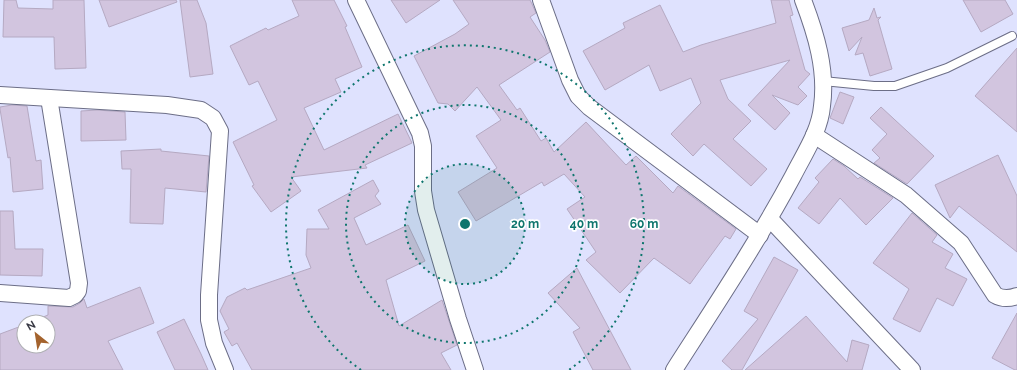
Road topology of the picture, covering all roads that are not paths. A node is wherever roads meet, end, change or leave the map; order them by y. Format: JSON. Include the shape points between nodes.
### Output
{"nodes":[{"id":1,"x":356,"y":0,"type":"edge"},
{"id":2,"x":541,"y":0,"type":"edge"},
{"id":3,"x":803,"y":0,"type":"edge"},
{"id":4,"x":1012,"y":36,"type":"dead end"},
{"id":5,"x":823,"y":81,"type":"junction"},
{"id":6,"x":0,"y":95,"type":"edge"},
{"id":7,"x":48,"y":98,"type":"junction"},
{"id":8,"x":814,"y":135,"type":"junction"},
{"id":9,"x":770,"y":219,"type":"junction"},
{"id":10,"x":760,"y":235,"type":"junction"},
{"id":11,"x":0,"y":293,"type":"edge"},
{"id":12,"x":1017,"y":296,"type":"edge"},
{"id":13,"x":225,"y":370,"type":"edge"},
{"id":14,"x":475,"y":370,"type":"edge"},
{"id":15,"x":674,"y":370,"type":"edge"},
{"id":16,"x":912,"y":370,"type":"edge"}],
"edges":[{"from":1,"to":14,"type":"street","via":[[420,133],[426,210]]},
{"from":2,"to":10,"type":"street","via":[[578,96],[589,107]]},
{"from":3,"to":5,"type":"street","via":[[819,50]]},
{"from":4,"to":5,"type":"lane","via":[[947,68],[895,86]]},
{"from":5,"to":8,"type":"street","via":[[822,108]]},
{"from":6,"to":7,"type":"street"},
{"from":7,"to":11,"type":"street","via":[[79,283],[78,291],[68,298]]},
{"from":7,"to":13,"type":"street","via":[[166,105],[201,110],[213,118],[220,131],[209,320],[214,343]]},
{"from":8,"to":9,"type":"street"},
{"from":8,"to":12,"type":"street","via":[[906,195],[956,238],[995,294],[1001,298]]},
{"from":9,"to":10,"type":"street"},
{"from":9,"to":16,"type":"street"},
{"from":10,"to":15,"type":"street"}]}
